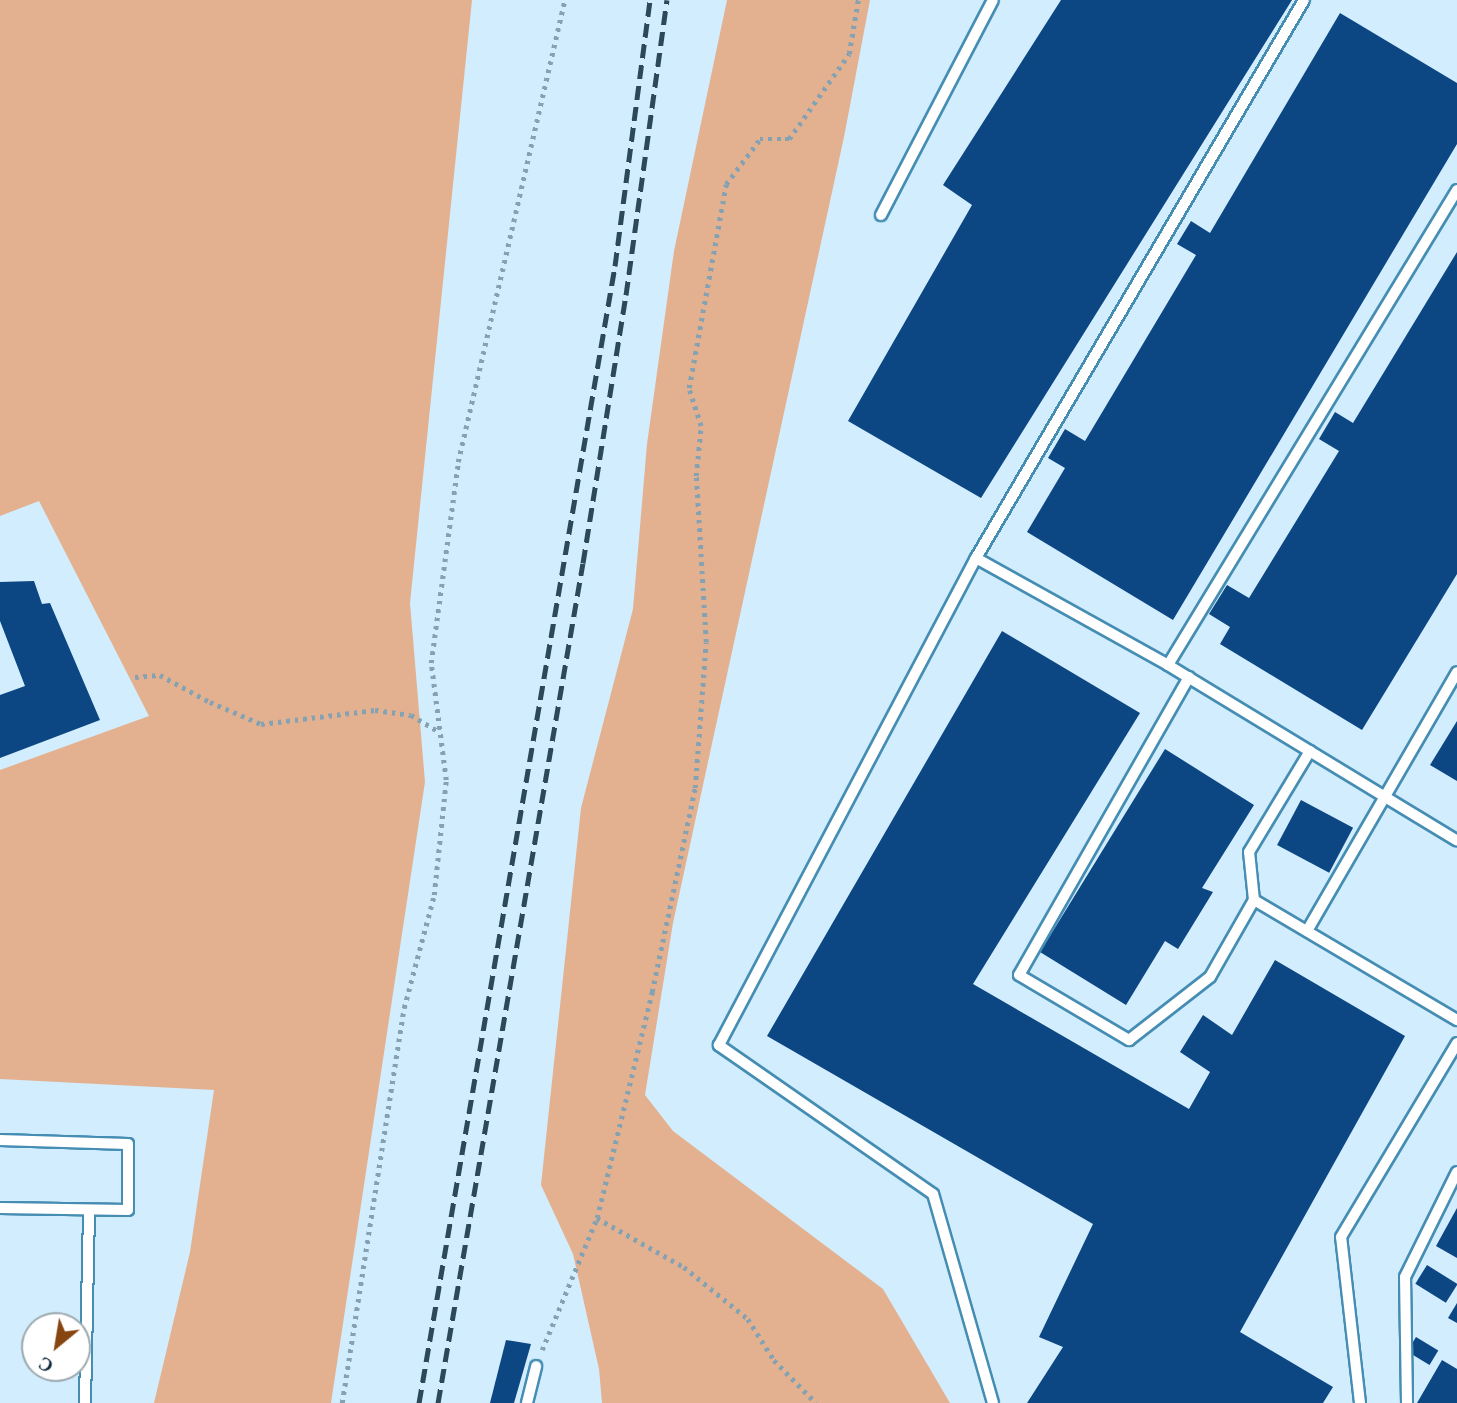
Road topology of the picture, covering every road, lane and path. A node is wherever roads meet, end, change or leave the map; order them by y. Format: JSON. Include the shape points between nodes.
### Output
{"nodes":[{"id":1,"x":565,"y":0,"type":"edge"},
{"id":2,"x":858,"y":0,"type":"edge"},
{"id":3,"x":993,"y":0,"type":"edge"},
{"id":4,"x":1304,"y":0,"type":"edge"},
{"id":5,"x":1457,"y":190,"type":"edge"},
{"id":6,"x":881,"y":215,"type":"dead end"},
{"id":7,"x":976,"y":558,"type":"junction"},
{"id":8,"x":1168,"y":665,"type":"junction"},
{"id":9,"x":1457,"y":672,"type":"edge"},
{"id":10,"x":135,"y":677,"type":"dead end"},
{"id":11,"x":1189,"y":677,"type":"junction"},
{"id":12,"x":440,"y":733,"type":"junction"},
{"id":13,"x":1310,"y":751,"type":"junction"},
{"id":14,"x":1385,"y":796,"type":"junction"},
{"id":15,"x":1457,"y":841,"type":"edge"},
{"id":16,"x":1255,"y":900,"type":"junction"},
{"id":17,"x":1307,"y":931,"type":"junction"},
{"id":18,"x":1457,"y":1020,"type":"edge"},
{"id":19,"x":1457,"y":1043,"type":"edge"},
{"id":20,"x":0,"y":1140,"type":"edge"},
{"id":21,"x":1457,"y":1172,"type":"edge"},
{"id":22,"x":0,"y":1208,"type":"edge"},
{"id":23,"x":89,"y":1210,"type":"junction"},
{"id":24,"x":597,"y":1218,"type":"junction"},
{"id":25,"x":536,"y":1366,"type":"joint"},
{"id":26,"x":85,"y":1403,"type":"edge"},
{"id":27,"x":342,"y":1403,"type":"edge"},
{"id":28,"x":527,"y":1403,"type":"edge"},
{"id":29,"x":816,"y":1403,"type":"edge"},
{"id":30,"x":993,"y":1403,"type":"edge"},
{"id":31,"x":1360,"y":1403,"type":"edge"},
{"id":32,"x":1407,"y":1403,"type":"edge"}],
"edges":[{"from":1,"to":12,"type":"path","via":[[458,462],[431,663]]},
{"from":2,"to":24,"type":"path","via":[[849,54],[789,139],[760,139],[726,184],[689,388],[701,426],[696,476],[706,642],[695,788]]},
{"from":3,"to":6,"type":"lane"},
{"from":4,"to":7,"type":"lane"},
{"from":5,"to":8,"type":"lane"},
{"from":7,"to":8,"type":"lane"},
{"from":7,"to":30,"type":"lane","via":[[719,1045],[933,1194]]},
{"from":8,"to":11,"type":"lane"},
{"from":9,"to":14,"type":"lane"},
{"from":10,"to":12,"type":"path","via":[[160,675],[261,724],[375,710],[411,715]]},
{"from":11,"to":13,"type":"lane"},
{"from":11,"to":16,"type":"lane","via":[[1019,975],[1129,1040],[1210,977]]},
{"from":12,"to":27,"type":"path","via":[[446,780],[434,895],[404,1008]]},
{"from":13,"to":14,"type":"lane"},
{"from":13,"to":16,"type":"lane","via":[[1249,852]]},
{"from":14,"to":15,"type":"lane"},
{"from":14,"to":17,"type":"lane"},
{"from":16,"to":17,"type":"lane"},
{"from":17,"to":18,"type":"lane"},
{"from":19,"to":31,"type":"lane","via":[[1341,1237]]},
{"from":20,"to":23,"type":"lane","via":[[128,1144],[128,1210]]},
{"from":21,"to":32,"type":"lane","via":[[1405,1277]]},
{"from":22,"to":23,"type":"lane"},
{"from":23,"to":26,"type":"lane"},
{"from":24,"to":25,"type":"path"},
{"from":24,"to":29,"type":"path","via":[[684,1267],[748,1319],[774,1360]]},
{"from":25,"to":28,"type":"lane"}]}
